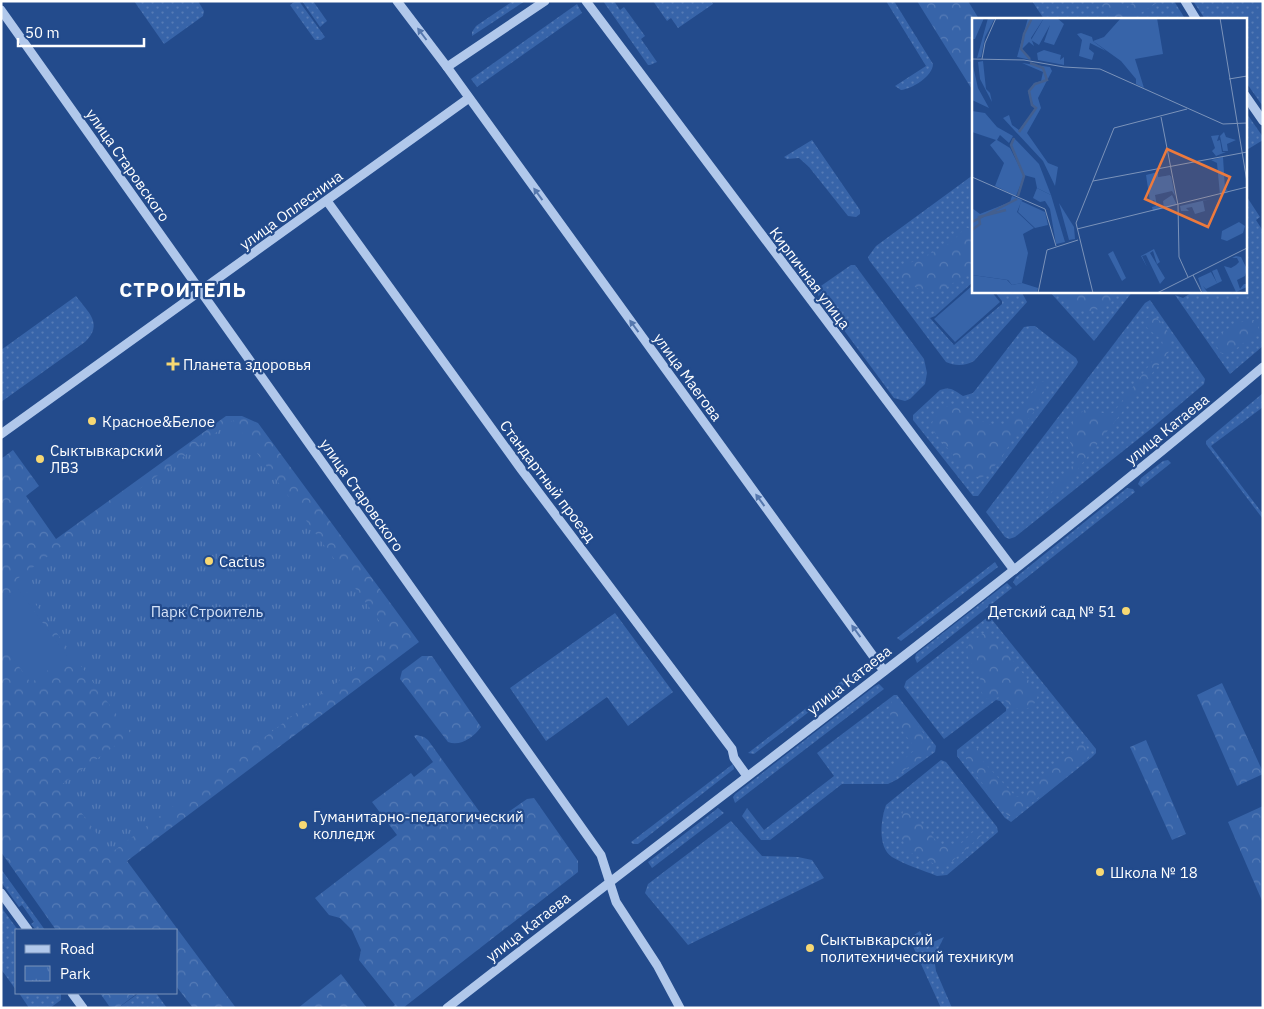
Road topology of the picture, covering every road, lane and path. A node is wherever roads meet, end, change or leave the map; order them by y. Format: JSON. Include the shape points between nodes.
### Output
{"nodes":[{"id":1,"x":397,"y":1,"type":"edge"},
{"id":2,"x":545,"y":1,"type":"edge"},
{"id":3,"x":586,"y":1,"type":"edge"},
{"id":4,"x":1185,"y":1,"type":"edge"},
{"id":5,"x":1,"y":10,"type":"edge"},
{"id":6,"x":1195,"y":18,"type":"edge"},
{"id":7,"x":447,"y":67,"type":"junction"},
{"id":8,"x":1246,"y":96,"type":"edge"},
{"id":9,"x":469,"y":98,"type":"junction"},
{"id":10,"x":1263,"y":121,"type":"edge"},
{"id":11,"x":327,"y":201,"type":"junction"},
{"id":12,"x":200,"y":291,"type":"junction"},
{"id":13,"x":1263,"y":367,"type":"edge"},
{"id":14,"x":1,"y":434,"type":"edge"},
{"id":15,"x":1014,"y":570,"type":"junction"},
{"id":16,"x":884,"y":671,"type":"junction"},
{"id":17,"x":747,"y":776,"type":"junction"},
{"id":18,"x":610,"y":881,"type":"junction"},
{"id":19,"x":1,"y":893,"type":"edge"},
{"id":20,"x":27,"y":929,"type":"edge"},
{"id":21,"x":73,"y":994,"type":"edge"},
{"id":22,"x":83,"y":1008,"type":"edge"},
{"id":23,"x":447,"y":1008,"type":"edge"},
{"id":24,"x":680,"y":1008,"type":"edge"}],
"edges":[{"from":7,"to":1,"type":"street","one_way":true},
{"from":2,"to":7,"type":"street"},
{"from":3,"to":15,"type":"street","name":"Кирпичная улица"},
{"from":4,"to":6,"type":"street"},
{"from":5,"to":12,"type":"street","name":"улица Старовского"},
{"from":7,"to":9,"type":"street"},
{"from":8,"to":10,"type":"street"},
{"from":9,"to":11,"type":"street","name":"улица Оплеснина"},
{"from":16,"to":9,"type":"street","name":"улица Маегова","one_way":true},
{"from":11,"to":12,"type":"street","name":"улица Оплеснина"},
{"from":11,"to":17,"type":"street","name":"Стандартный проезд","via":[[521,469],[732,749],[734,758]]},
{"from":12,"to":14,"type":"street","name":"улица Оплеснина"},
{"from":12,"to":18,"type":"street","name":"улица Старовского","via":[[601,855]]},
{"from":13,"to":15,"type":"street","name":"улица Катаева"},
{"from":15,"to":16,"type":"street","name":"улица Катаева"},
{"from":16,"to":17,"type":"street","name":"улица Катаева"},
{"from":17,"to":18,"type":"street","name":"улица Катаева"},
{"from":18,"to":23,"type":"street","name":"улица Катаева"},
{"from":18,"to":24,"type":"street","name":"улица Старовского","via":[[616,902]]},
{"from":19,"to":20,"type":"street"},
{"from":21,"to":22,"type":"street"}]}
